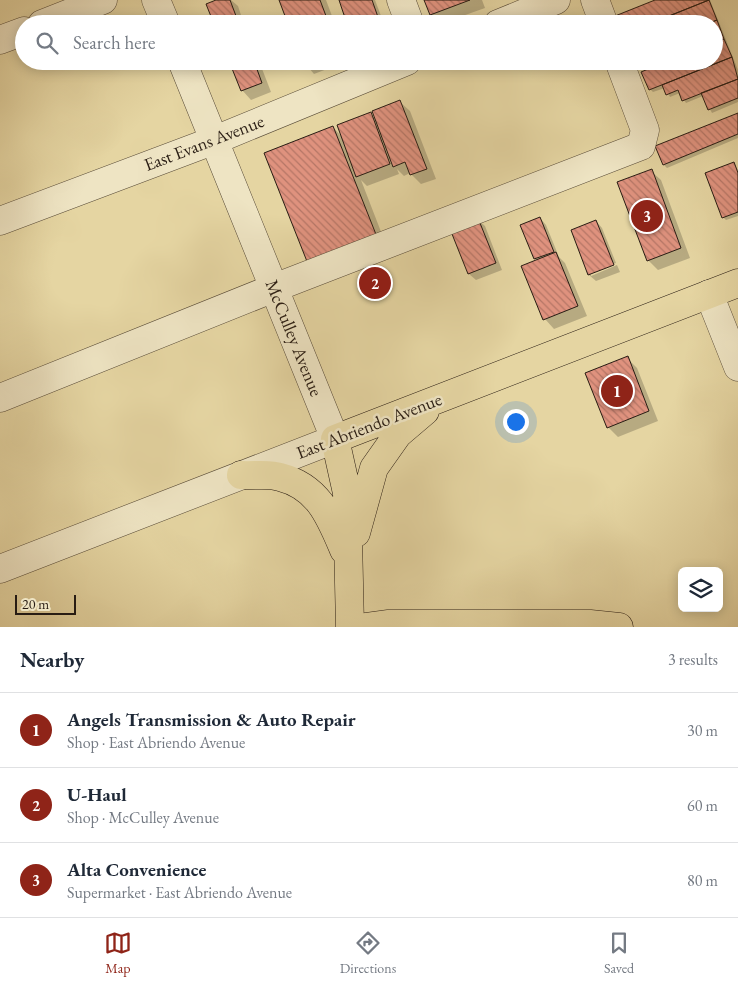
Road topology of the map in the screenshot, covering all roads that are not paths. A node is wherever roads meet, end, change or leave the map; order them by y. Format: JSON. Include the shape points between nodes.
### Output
{"nodes":[{"id":1,"x":103,"y":0,"type":"edge"},
{"id":2,"x":156,"y":0,"type":"edge"},
{"id":3,"x":401,"y":0,"type":"edge"},
{"id":4,"x":556,"y":0,"type":"edge"},
{"id":5,"x":595,"y":0,"type":"edge"},
{"id":6,"x":65,"y":15,"type":"edge"},
{"id":7,"x":162,"y":15,"type":"edge"},
{"id":8,"x":407,"y":15,"type":"edge"},
{"id":9,"x":520,"y":15,"type":"edge"},
{"id":10,"x":601,"y":15,"type":"edge"},
{"id":11,"x":15,"y":34,"type":"edge"},
{"id":12,"x":0,"y":40,"type":"edge"},
{"id":13,"x":186,"y":70,"type":"edge"},
{"id":14,"x":385,"y":70,"type":"edge"},
{"id":15,"x":622,"y":70,"type":"edge"},
{"id":16,"x":215,"y":140,"type":"junction"},
{"id":17,"x":0,"y":221,"type":"edge"},
{"id":18,"x":738,"y":283,"type":"edge"},
{"id":19,"x":274,"y":288,"type":"junction"},
{"id":20,"x":709,"y":294,"type":"junction"},
{"id":21,"x":738,"y":367,"type":"edge"},
{"id":22,"x":0,"y":398,"type":"edge"},
{"id":23,"x":440,"y":399,"type":"junction"},
{"id":24,"x":335,"y":439,"type":"junction"},
{"id":25,"x":241,"y":476,"type":"junction"},
{"id":26,"x":348,"y":561,"type":"junction"},
{"id":27,"x":0,"y":568,"type":"edge"},
{"id":28,"x":350,"y":627,"type":"edge"},
{"id":29,"x":365,"y":627,"type":"edge"},
{"id":30,"x":619,"y":627,"type":"edge"}],
"edges":[{"from":1,"to":6,"type":"street"},
{"from":2,"to":7,"type":"street"},
{"from":3,"to":8,"type":"street"},
{"from":4,"to":9,"type":"street"},
{"from":5,"to":10,"type":"street"},
{"from":11,"to":12,"type":"street"},
{"from":13,"to":16,"type":"street","name":"McCulley Avenue"},
{"from":14,"to":16,"type":"street","name":"East Evans Avenue"},
{"from":15,"to":19,"type":"street","via":[[645,130],[641,146]]},
{"from":16,"to":17,"type":"street","name":"East Evans Avenue"},
{"from":16,"to":19,"type":"street","name":"McCulley Avenue"},
{"from":18,"to":20,"type":"main road","name":"East Abriendo Avenue"},
{"from":19,"to":22,"type":"street"},
{"from":19,"to":24,"type":"street","name":"McCulley Avenue"},
{"from":20,"to":21,"type":"street"},
{"from":20,"to":23,"type":"main road","name":"East Abriendo Avenue"},
{"from":23,"to":24,"type":"main road","name":"East Abriendo Avenue"},
{"from":23,"to":26,"type":"main road","via":[[398,434],[374,468]]},
{"from":24,"to":25,"type":"street","name":"East Abriendo Avenue"},
{"from":24,"to":26,"type":"main road","name":"McCulley Avenue","via":[[347,493]]},
{"from":25,"to":26,"type":"main road","via":[[280,476],[310,490],[331,520]]},
{"from":25,"to":27,"type":"street","name":"East Abriendo Avenue"},
{"from":26,"to":28,"type":"main road","name":"McCulley Avenue"},
{"from":29,"to":30,"type":"main road","via":[[387,624],[590,624]]}]}
